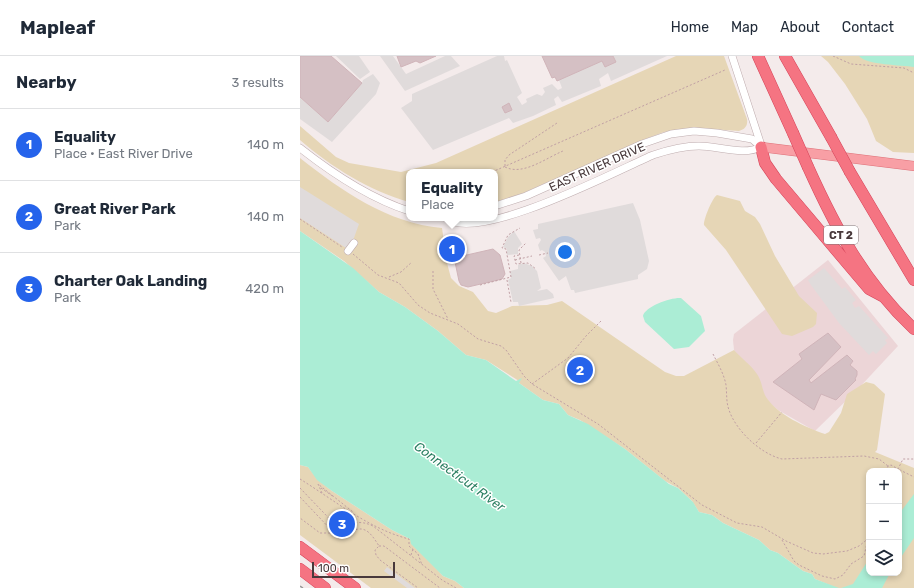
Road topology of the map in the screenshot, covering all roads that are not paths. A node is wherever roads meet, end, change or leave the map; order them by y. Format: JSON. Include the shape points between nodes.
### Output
{"nodes":[{"id":1,"x":732,"y":56,"type":"edge"},
{"id":2,"x":758,"y":56,"type":"edge"},
{"id":3,"x":785,"y":56,"type":"edge"},
{"id":4,"x":761,"y":146,"type":"junction"},
{"id":5,"x":300,"y":148,"type":"edge"},
{"id":6,"x":629,"y":150,"type":"junction"},
{"id":7,"x":636,"y":163,"type":"junction"},
{"id":8,"x":914,"y":166,"type":"edge"},
{"id":9,"x":518,"y":199,"type":"junction"},
{"id":10,"x":498,"y":205,"type":"edge"},
{"id":11,"x":406,"y":210,"type":"edge"},
{"id":12,"x":522,"y":212,"type":"junction"},
{"id":13,"x":498,"y":217,"type":"edge"},
{"id":14,"x":451,"y":221,"type":"edge"},
{"id":15,"x":477,"y":221,"type":"edge"},
{"id":16,"x":354,"y":243,"type":"dead end"},
{"id":17,"x":348,"y":251,"type":"road end"},
{"id":18,"x":914,"y":280,"type":"edge"},
{"id":19,"x":884,"y":297,"type":"junction"},
{"id":20,"x":914,"y":329,"type":"edge"},
{"id":21,"x":300,"y":547,"type":"edge"},
{"id":22,"x":300,"y":569,"type":"edge"},
{"id":23,"x":325,"y":588,"type":"edge"},
{"id":24,"x":355,"y":588,"type":"edge"}],
"edges":[{"from":1,"to":4,"type":"street"},
{"from":2,"to":19,"type":"highway","number":"CT 2","bridge":true,"via":[[842,238],[863,272]]},
{"from":3,"to":18,"type":"highway","bridge":true},
{"from":4,"to":6,"type":"street","name":"EAST RIVER DRIVE","via":[[745,137],[717,132],[694,132],[663,136]]},
{"from":4,"to":7,"type":"street","name":"EAST RIVER DRIVE","via":[[752,151],[711,146],[687,147],[661,152]]},
{"from":4,"to":8,"type":"main road","name":"EAST RIVER DRIVE"},
{"from":4,"to":19,"type":"highway","via":[[765,163],[776,179],[869,289]]},
{"from":5,"to":11,"type":"street","via":[[357,187]]},
{"from":6,"to":7,"type":"street"},
{"from":6,"to":9,"type":"street","name":"EAST RIVER DRIVE"},
{"from":7,"to":12,"type":"street","name":"EAST RIVER DRIVE"},
{"from":9,"to":10,"type":"street","name":"EAST RIVER DRIVE"},
{"from":9,"to":12,"type":"street"},
{"from":12,"to":13,"type":"street","name":"EAST RIVER DRIVE"},
{"from":14,"to":15,"type":"street","name":"EAST RIVER DRIVE"},
{"from":16,"to":17,"type":"street"},
{"from":19,"to":20,"type":"highway","number":"CT 2"},
{"from":21,"to":24,"type":"highway"},
{"from":22,"to":23,"type":"highway"}]}
